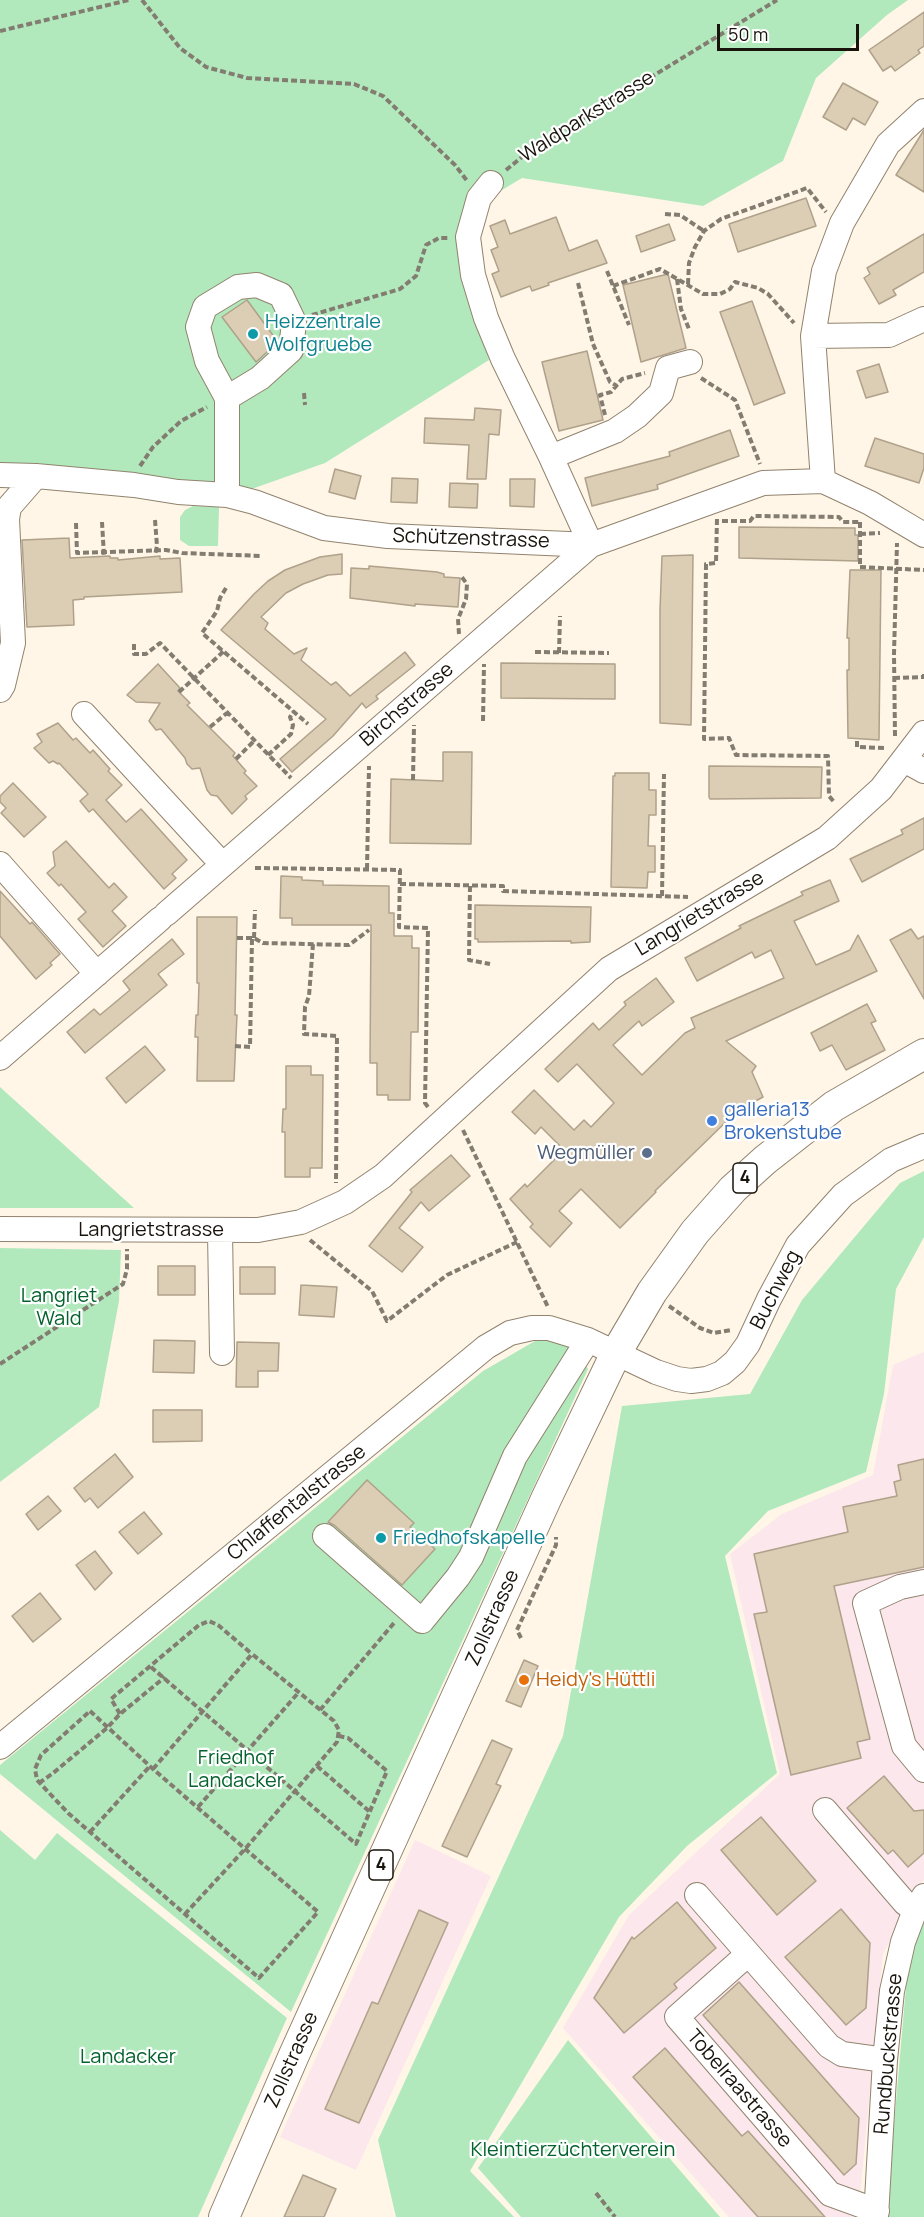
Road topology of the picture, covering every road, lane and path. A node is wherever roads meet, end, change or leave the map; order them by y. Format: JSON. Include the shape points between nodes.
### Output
{"nodes":[{"id":1,"x":129,"y":0,"type":"edge"},
{"id":2,"x":142,"y":0,"type":"edge"},
{"id":3,"x":777,"y":0,"type":"edge"},
{"id":4,"x":117,"y":2,"type":"edge"},
{"id":5,"x":0,"y":31,"type":"edge"},
{"id":6,"x":924,"y":111,"type":"edge"},
{"id":7,"x":485,"y":190,"type":"junction"},
{"id":8,"x":665,"y":214,"type":"dead end"},
{"id":9,"x":842,"y":224,"type":"junction"},
{"id":10,"x":704,"y":231,"type":"junction"},
{"id":11,"x":468,"y":237,"type":"junction"},
{"id":12,"x":607,"y":272,"type":"dead end"},
{"id":13,"x":676,"y":278,"type":"junction"},
{"id":14,"x":578,"y":283,"type":"dead end"},
{"id":15,"x":688,"y":285,"type":"junction"},
{"id":16,"x":613,"y":286,"type":"junction"},
{"id":17,"x":924,"y":319,"type":"edge"},
{"id":18,"x":294,"y":322,"type":"junction"},
{"id":19,"x":628,"y":325,"type":"dead end"},
{"id":20,"x":689,"y":329,"type":"dead end"},
{"id":21,"x":814,"y":333,"type":"junction"},
{"id":22,"x":679,"y":365,"type":"junction"},
{"id":23,"x":616,"y":387,"type":"junction"},
{"id":24,"x":304,"y":393,"type":"dead end"},
{"id":25,"x":227,"y":399,"type":"junction"},
{"id":26,"x":306,"y":405,"type":"dead end"},
{"id":27,"x":609,"y":434,"type":"junction"},
{"id":28,"x":551,"y":457,"type":"junction"},
{"id":29,"x":0,"y":475,"type":"edge"},
{"id":30,"x":36,"y":476,"type":"junction"},
{"id":31,"x":823,"y":481,"type":"junction"},
{"id":32,"x":763,"y":483,"type":"junction"},
{"id":33,"x":134,"y":485,"type":"junction"},
{"id":34,"x":227,"y":495,"type":"junction"},
{"id":35,"x":715,"y":511,"type":"junction"},
{"id":36,"x":865,"y":512,"type":"junction"},
{"id":37,"x":155,"y":520,"type":"dead end"},
{"id":38,"x":900,"y":521,"type":"junction"},
{"id":39,"x":102,"y":522,"type":"dead end"},
{"id":40,"x":76,"y":523,"type":"dead end"},
{"id":41,"x":924,"y":535,"type":"edge"},
{"id":42,"x":591,"y":545,"type":"junction"},
{"id":43,"x":155,"y":552,"type":"junction"},
{"id":44,"x":104,"y":554,"type":"junction"},
{"id":45,"x":262,"y":556,"type":"dead end"},
{"id":46,"x":896,"y":568,"type":"junction"},
{"id":47,"x":924,"y":570,"type":"edge"},
{"id":48,"x":461,"y":576,"type":"dead end"},
{"id":49,"x":226,"y":588,"type":"dead end"},
{"id":50,"x":560,"y":616,"type":"dead end"},
{"id":51,"x":134,"y":644,"type":"dead end"},
{"id":52,"x":473,"y":649,"type":"junction"},
{"id":53,"x":224,"y":651,"type":"junction"},
{"id":54,"x":535,"y":652,"type":"dead end"},
{"id":55,"x":559,"y":653,"type":"junction"},
{"id":56,"x":609,"y":653,"type":"dead end"},
{"id":57,"x":924,"y":674,"type":"edge"},
{"id":58,"x":194,"y":678,"type":"junction"},
{"id":59,"x":894,"y":678,"type":"junction"},
{"id":60,"x":0,"y":690,"type":"edge"},
{"id":61,"x":179,"y":692,"type":"dead end"},
{"id":62,"x":408,"y":704,"type":"junction"},
{"id":63,"x":294,"y":711,"type":"junction"},
{"id":64,"x":227,"y":713,"type":"junction"},
{"id":65,"x":84,"y":714,"type":"dead end"},
{"id":66,"x":483,"y":721,"type":"dead end"},
{"id":67,"x":309,"y":724,"type":"dead end"},
{"id":68,"x":210,"y":727,"type":"dead end"},
{"id":69,"x":924,"y":733,"type":"edge"},
{"id":70,"x":254,"y":741,"type":"junction"},
{"id":71,"x":857,"y":741,"type":"dead end"},
{"id":72,"x":364,"y":742,"type":"junction"},
{"id":73,"x":267,"y":755,"type":"junction"},
{"id":74,"x":904,"y":756,"type":"edge"},
{"id":75,"x":236,"y":759,"type":"dead end"},
{"id":76,"x":664,"y":774,"type":"dead end"},
{"id":77,"x":413,"y":780,"type":"dead end"},
{"id":78,"x":305,"y":793,"type":"junction"},
{"id":79,"x":839,"y":808,"type":"dead end"},
{"id":80,"x":0,"y":864,"type":"edge"},
{"id":81,"x":222,"y":864,"type":"junction"},
{"id":82,"x":255,"y":868,"type":"dead end"},
{"id":83,"x":367,"y":870,"type":"junction"},
{"id":84,"x":400,"y":884,"type":"junction"},
{"id":85,"x":470,"y":886,"type":"junction"},
{"id":86,"x":662,"y":896,"type":"junction"},
{"id":87,"x":708,"y":908,"type":"junction"},
{"id":88,"x":255,"y":910,"type":"dead end"},
{"id":89,"x":369,"y":930,"type":"dead end"},
{"id":90,"x":237,"y":938,"type":"dead end"},
{"id":91,"x":253,"y":938,"type":"junction"},
{"id":92,"x":313,"y":944,"type":"junction"},
{"id":93,"x":490,"y":964,"type":"dead end"},
{"id":94,"x":97,"y":974,"type":"junction"},
{"id":95,"x":235,"y":1046,"type":"dead end"},
{"id":96,"x":924,"y":1054,"type":"edge"},
{"id":97,"x":0,"y":1059,"type":"edge"},
{"id":98,"x":474,"y":1094,"type":"junction"},
{"id":99,"x":425,"y":1103,"type":"dead end"},
{"id":100,"x":924,"y":1146,"type":"edge"},
{"id":101,"x":335,"y":1180,"type":"dead end"},
{"id":102,"x":302,"y":1222,"type":"junction"},
{"id":103,"x":0,"y":1229,"type":"edge"},
{"id":104,"x":126,"y":1231,"type":"junction"},
{"id":105,"x":220,"y":1232,"type":"junction"},
{"id":106,"x":517,"y":1242,"type":"junction"},
{"id":107,"x":549,"y":1328,"type":"junction"},
{"id":108,"x":588,"y":1340,"type":"junction"},
{"id":109,"x":222,"y":1353,"type":"dead end"},
{"id":110,"x":616,"y":1353,"type":"junction"},
{"id":111,"x":0,"y":1364,"type":"edge"},
{"id":112,"x":325,"y":1536,"type":"dead end"},
{"id":113,"x":924,"y":1582,"type":"edge"},
{"id":114,"x":407,"y":1608,"type":"junction"},
{"id":115,"x":252,"y":1654,"type":"junction"},
{"id":116,"x":151,"y":1666,"type":"junction"},
{"id":117,"x":165,"y":1677,"type":"junction"},
{"id":118,"x":299,"y":1692,"type":"junction"},
{"id":119,"x":203,"y":1710,"type":"junction"},
{"id":120,"x":320,"y":1710,"type":"junction"},
{"id":121,"x":120,"y":1714,"type":"junction"},
{"id":122,"x":108,"y":1728,"type":"junction"},
{"id":123,"x":339,"y":1736,"type":"junction"},
{"id":124,"x":0,"y":1747,"type":"edge"},
{"id":125,"x":247,"y":1750,"type":"junction"},
{"id":126,"x":317,"y":1766,"type":"junction"},
{"id":127,"x":151,"y":1768,"type":"junction"},
{"id":128,"x":924,"y":1770,"type":"edge"},
{"id":129,"x":39,"y":1782,"type":"junction"},
{"id":130,"x":294,"y":1792,"type":"junction"},
{"id":131,"x":198,"y":1808,"type":"junction"},
{"id":132,"x":825,"y":1810,"type":"dead end"},
{"id":133,"x":370,"y":1812,"type":"junction"},
{"id":134,"x":90,"y":1832,"type":"junction"},
{"id":135,"x":245,"y":1849,"type":"junction"},
{"id":136,"x":697,"y":1895,"type":"dead end"},
{"id":137,"x":920,"y":1903,"type":"edge"},
{"id":138,"x":185,"y":1914,"type":"junction"},
{"id":139,"x":748,"y":1954,"type":"junction"},
{"id":140,"x":885,"y":2060,"type":"junction"},
{"id":141,"x":596,"y":2193,"type":"dead end"},
{"id":142,"x":877,"y":2214,"type":"edge"},
{"id":143,"x":224,"y":2217,"type":"edge"},
{"id":144,"x":615,"y":2217,"type":"edge"}],
"edges":[{"from":1,"to":4,"type":"path"},
{"from":2,"to":7,"type":"path","via":[[180,48],[207,67],[247,78],[354,84],[383,96]]},
{"from":3,"to":7,"type":"path","name":"Waldparkstrasse","via":[[526,153]]},
{"from":4,"to":5,"type":"path"},
{"from":6,"to":9,"type":"street","via":[[888,144]]},
{"from":7,"to":11,"type":"street"},
{"from":8,"to":10,"type":"path","via":[[680,215]]},
{"from":9,"to":10,"type":"path","via":[[831,219],[807,188],[721,219]]},
{"from":9,"to":21,"type":"street","via":[[824,271]]},
{"from":10,"to":15,"type":"path","via":[[689,263]]},
{"from":11,"to":18,"type":"path","via":[[440,238],[426,245],[416,276],[400,290]]},
{"from":11,"to":28,"type":"street","via":[[473,275],[486,318]]},
{"from":12,"to":16,"type":"path"},
{"from":13,"to":15,"type":"path"},
{"from":13,"to":16,"type":"path","via":[[660,269]]},
{"from":13,"to":20,"type":"path"},
{"from":14,"to":23,"type":"path","via":[[593,344],[609,382]]},
{"from":15,"to":21,"type":"path","via":[[703,294],[720,294],[735,282],[758,288],[794,323]]},
{"from":16,"to":19,"type":"path"},
{"from":17,"to":21,"type":"street","via":[[889,335]]},
{"from":18,"to":25,"type":"street","via":[[291,350],[260,378]]},
{"from":18,"to":25,"type":"street","via":[[281,296],[258,285],[238,287],[206,307],[198,327],[207,361]]},
{"from":21,"to":31,"type":"street"},
{"from":22,"to":23,"type":"path","via":[[622,379]]},
{"from":22,"to":27,"type":"street","via":[[661,393],[637,416]]},
{"from":22,"to":32,"type":"path","via":[[735,400],[760,463]]},
{"from":23,"to":27,"type":"path","via":[[600,395]]},
{"from":24,"to":26,"type":"path"},
{"from":25,"to":33,"type":"path","via":[[181,421],[153,447],[139,467]]},
{"from":25,"to":34,"type":"street"},
{"from":27,"to":28,"type":"street"},
{"from":28,"to":42,"type":"street"},
{"from":29,"to":30,"type":"street","name":"Schützenstrasse"},
{"from":30,"to":33,"type":"street","name":"Schützenstrasse"},
{"from":30,"to":60,"type":"street","via":[[9,507],[13,643]]},
{"from":31,"to":32,"type":"street","name":"Schützenstrasse"},
{"from":31,"to":36,"type":"street","name":"Schützenstrasse"},
{"from":32,"to":35,"type":"street","name":"Schützenstrasse"},
{"from":33,"to":34,"type":"street","name":"Schützenstrasse"},
{"from":34,"to":42,"type":"street","name":"Schützenstrasse","via":[[324,528],[388,536]]},
{"from":35,"to":36,"type":"path","via":[[750,521],[754,516],[839,517],[843,522]]},
{"from":35,"to":42,"type":"street","name":"Schützenstrasse"},
{"from":35,"to":79,"type":"path","via":[[716,563],[706,564],[704,739],[729,738],[736,754],[828,756],[829,796]]},
{"from":36,"to":38,"type":"street","name":"Schützenstrasse"},
{"from":36,"to":46,"type":"path","via":[[860,567]]},
{"from":37,"to":43,"type":"path"},
{"from":38,"to":41,"type":"street","name":"Schützenstrasse"},
{"from":38,"to":46,"type":"path"},
{"from":39,"to":44,"type":"path"},
{"from":40,"to":44,"type":"path","via":[[77,553]]},
{"from":42,"to":52,"type":"street","name":"Birchstrasse"},
{"from":43,"to":44,"type":"path"},
{"from":43,"to":45,"type":"path"},
{"from":46,"to":47,"type":"path"},
{"from":46,"to":59,"type":"path"},
{"from":48,"to":52,"type":"path","via":[[467,584],[458,626],[461,643]]},
{"from":49,"to":53,"type":"path","via":[[202,633]]},
{"from":50,"to":55,"type":"path"},
{"from":51,"to":58,"type":"path","via":[[134,654],[146,654],[160,643]]},
{"from":52,"to":62,"type":"street","name":"Birchstrasse"},
{"from":52,"to":66,"type":"path","via":[[484,658]]},
{"from":53,"to":58,"type":"path"},
{"from":53,"to":63,"type":"path"},
{"from":54,"to":55,"type":"path"},
{"from":55,"to":56,"type":"path"},
{"from":57,"to":59,"type":"path"},
{"from":58,"to":61,"type":"path"},
{"from":58,"to":64,"type":"path"},
{"from":59,"to":74,"type":"path","via":[[895,738]]},
{"from":62,"to":72,"type":"street","name":"Birchstrasse"},
{"from":62,"to":77,"type":"path","via":[[414,715]]},
{"from":63,"to":67,"type":"path"},
{"from":63,"to":73,"type":"path","via":[[290,717],[291,734]]},
{"from":64,"to":68,"type":"path"},
{"from":64,"to":70,"type":"path"},
{"from":65,"to":81,"type":"street"},
{"from":69,"to":74,"type":"street","name":"Langrietstrasse"},
{"from":70,"to":73,"type":"path"},
{"from":70,"to":75,"type":"path"},
{"from":71,"to":74,"type":"path","via":[[857,747],[886,748]]},
{"from":72,"to":78,"type":"street","name":"Birchstrasse"},
{"from":72,"to":83,"type":"path","via":[[369,753]]},
{"from":73,"to":78,"type":"path"},
{"from":74,"to":87,"type":"street","name":"Langrietstrasse","via":[[881,789],[827,838]]},
{"from":76,"to":86,"type":"path"},
{"from":78,"to":81,"type":"street","name":"Birchstrasse"},
{"from":80,"to":94,"type":"street"},
{"from":81,"to":94,"type":"street","name":"Birchstrasse"},
{"from":82,"to":83,"type":"path"},
{"from":83,"to":84,"type":"path","via":[[400,870]]},
{"from":84,"to":85,"type":"path"},
{"from":84,"to":99,"type":"path","via":[[399,927],[428,928]]},
{"from":85,"to":86,"type":"path","via":[[503,886],[503,891]]},
{"from":85,"to":93,"type":"path","via":[[469,960]]},
{"from":86,"to":87,"type":"path","via":[[687,897]]},
{"from":87,"to":98,"type":"street","name":"Langrietstrasse","via":[[609,969]]},
{"from":88,"to":91,"type":"path"},
{"from":89,"to":92,"type":"path","via":[[349,945]]},
{"from":90,"to":91,"type":"path"},
{"from":91,"to":92,"type":"path","via":[[263,943]]},
{"from":91,"to":95,"type":"path","via":[[250,1047]]},
{"from":92,"to":101,"type":"path","via":[[304,1034],[338,1036]]},
{"from":94,"to":97,"type":"street","name":"Birchstrasse"},
{"from":96,"to":110,"type":"main road","name":"Zollstrasse","number":"4","via":[[834,1106],[733,1189],[658,1283]]},
{"from":98,"to":102,"type":"street","name":"Langrietstrasse","via":[[383,1176],[345,1202]]},
{"from":98,"to":106,"type":"path","via":[[463,1130]]},
{"from":100,"to":110,"type":"street","name":"Buchweg","via":[[891,1160],[835,1203],[798,1245],[748,1344],[722,1373],[707,1379],[677,1379]]},
{"from":102,"to":105,"type":"street","name":"Langrietstrasse"},
{"from":102,"to":106,"type":"path","via":[[309,1239],[372,1291],[387,1321],[447,1275]]},
{"from":103,"to":104,"type":"street","name":"Langrietstrasse"},
{"from":104,"to":105,"type":"street","name":"Langrietstrasse"},
{"from":104,"to":111,"type":"path","via":[[127,1269],[123,1284]]},
{"from":105,"to":109,"type":"street"},
{"from":106,"to":107,"type":"path","via":[[551,1315]]},
{"from":107,"to":108,"type":"street","name":"Chlaffentalstrasse"},
{"from":107,"to":124,"type":"street","name":"Chlaffentalstrasse","via":[[510,1333],[486,1347]]},
{"from":108,"to":110,"type":"street","name":"Chlaffentalstrasse"},
{"from":108,"to":114,"type":"street","via":[[515,1456],[471,1557],[422,1621]]},
{"from":110,"to":143,"type":"main road","name":"Zollstrasse","number":"4","via":[[294,2055]]},
{"from":112,"to":114,"type":"street"},
{"from":113,"to":128,"type":"street","via":[[900,1587],[865,1603],[904,1746]]},
{"from":114,"to":120,"type":"path"},
{"from":115,"to":116,"type":"path","via":[[210,1621],[190,1631]]},
{"from":115,"to":118,"type":"path"},
{"from":115,"to":119,"type":"path"},
{"from":116,"to":117,"type":"path"},
{"from":116,"to":121,"type":"path","via":[[111,1699]]},
{"from":117,"to":119,"type":"path"},
{"from":117,"to":121,"type":"path"},
{"from":118,"to":120,"type":"path"},
{"from":118,"to":125,"type":"path"},
{"from":119,"to":125,"type":"path"},
{"from":119,"to":127,"type":"path"},
{"from":120,"to":123,"type":"path","via":[[334,1721]]},
{"from":121,"to":122,"type":"path"},
{"from":122,"to":127,"type":"path"},
{"from":122,"to":129,"type":"path"},
{"from":122,"to":129,"type":"path","via":[[90,1711],[41,1755],[35,1769]]},
{"from":123,"to":126,"type":"path"},
{"from":123,"to":133,"type":"path","via":[[348,1738],[387,1771]]},
{"from":125,"to":130,"type":"path"},
{"from":125,"to":131,"type":"path"},
{"from":126,"to":130,"type":"path"},
{"from":126,"to":133,"type":"path"},
{"from":127,"to":131,"type":"path"},
{"from":127,"to":134,"type":"path"},
{"from":129,"to":134,"type":"path"},
{"from":130,"to":133,"type":"path","via":[[357,1844]]},
{"from":130,"to":135,"type":"path"},
{"from":131,"to":135,"type":"path"},
{"from":132,"to":137,"type":"street","via":[[905,1903]]},
{"from":134,"to":138,"type":"path"},
{"from":135,"to":138,"type":"path"},
{"from":135,"to":138,"type":"path","via":[[318,1912],[259,1978]]},
{"from":136,"to":139,"type":"street"},
{"from":137,"to":140,"type":"street","name":"Rundbuckstrasse","via":[[897,1964]]},
{"from":139,"to":140,"type":"street","via":[[829,2046],[842,2054]]},
{"from":139,"to":142,"type":"street","name":"Tobelraastrasse","via":[[677,2017],[830,2194]]},
{"from":140,"to":142,"type":"street","name":"Rundbuckstrasse"},
{"from":141,"to":144,"type":"path"}]}
